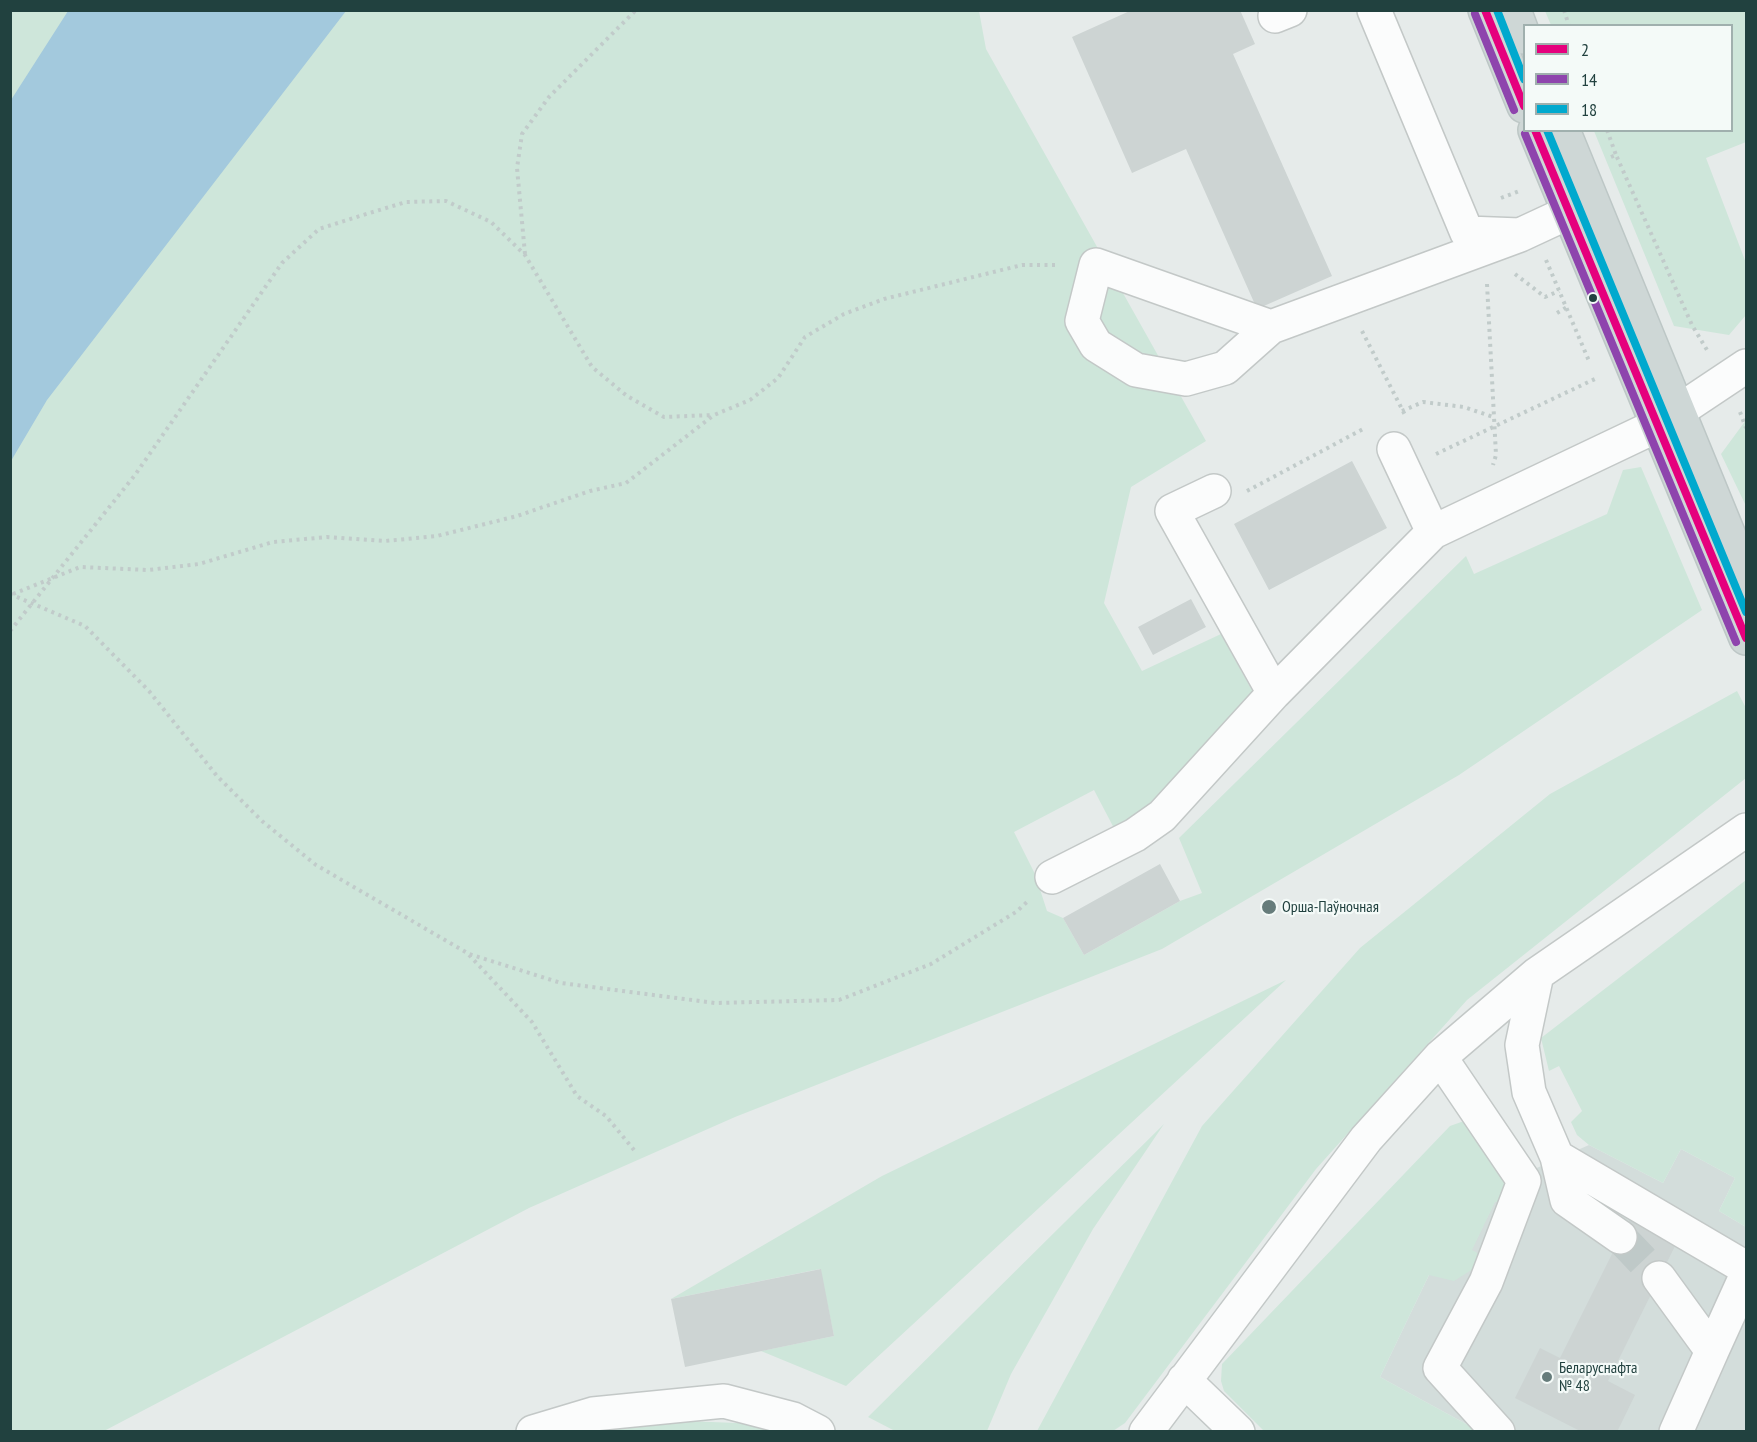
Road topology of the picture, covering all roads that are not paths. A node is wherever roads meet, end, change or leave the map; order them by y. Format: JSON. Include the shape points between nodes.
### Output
{"nodes":[{"id":1,"x":1374,"y":10,"type":"edge"},
{"id":2,"x":1485,"y":10,"type":"edge"},
{"id":3,"x":1514,"y":10,"type":"edge"},
{"id":4,"x":1523,"y":34,"type":"edge"},
{"id":5,"x":1523,"y":104,"type":"edge"},
{"id":6,"x":1536,"y":132,"type":"edge"},
{"id":7,"x":1563,"y":132,"type":"edge"},
{"id":8,"x":1580,"y":207,"type":"junction"},
{"id":9,"x":1526,"y":232,"type":"junction"},
{"id":10,"x":1271,"y":327,"type":"junction"},
{"id":11,"x":1746,"y":366,"type":"edge"},
{"id":12,"x":1668,"y":419,"type":"junction"},
{"id":13,"x":1385,"y":436,"type":"road end"},
{"id":14,"x":1227,"y":493,"type":"road end"},
{"id":15,"x":1433,"y":532,"type":"junction"},
{"id":16,"x":1746,"y":577,"type":"edge"},
{"id":17,"x":1746,"y":638,"type":"edge"},
{"id":18,"x":1274,"y":693,"type":"junction"},
{"id":19,"x":1746,"y":830,"type":"edge"},
{"id":20,"x":1052,"y":877,"type":"road end"},
{"id":21,"x":1537,"y":974,"type":"junction"},
{"id":22,"x":1440,"y":1057,"type":"junction"},
{"id":23,"x":1557,"y":1157,"type":"junction"},
{"id":24,"x":1620,"y":1237,"type":"tunnel mouth"},
{"id":25,"x":1746,"y":1268,"type":"edge"},
{"id":26,"x":1746,"y":1276,"type":"edge"},
{"id":27,"x":1659,"y":1278,"type":"tunnel mouth"},
{"id":28,"x":1712,"y":1351,"type":"junction"},
{"id":29,"x":1184,"y":1380,"type":"junction"},
{"id":30,"x":533,"y":1431,"type":"edge"},
{"id":31,"x":818,"y":1431,"type":"edge"},
{"id":32,"x":1146,"y":1431,"type":"edge"},
{"id":33,"x":1238,"y":1431,"type":"edge"},
{"id":34,"x":1498,"y":1431,"type":"edge"},
{"id":35,"x":1676,"y":1431,"type":"edge"}],
"edges":[{"from":1,"to":9,"type":"lane","via":[[1467,233]]},
{"from":2,"to":5,"type":"main road"},
{"from":3,"to":4,"type":"main road"},
{"from":6,"to":8,"type":"main road"},
{"from":7,"to":8,"type":"main road"},
{"from":8,"to":9,"type":"lane"},
{"from":8,"to":12,"type":"main road"},
{"from":9,"to":10,"type":"lane"},
{"from":10,"to":10,"type":"lane","via":[[1096,265],[1082,321],[1096,345],[1136,370],[1186,379],[1225,369]]},
{"from":11,"to":12,"type":"lane"},
{"from":12,"to":15,"type":"lane"},
{"from":12,"to":16,"type":"main road"},
{"from":12,"to":17,"type":"main road"},
{"from":13,"to":15,"type":"lane"},
{"from":14,"to":18,"type":"lane","via":[[1172,511]]},
{"from":15,"to":18,"type":"lane"},
{"from":18,"to":20,"type":"lane","via":[[1162,816],[1135,835]]},
{"from":19,"to":21,"type":"lane"},
{"from":21,"to":22,"type":"lane"},
{"from":21,"to":23,"type":"lane","via":[[1522,1045],[1529,1092]]},
{"from":22,"to":29,"type":"lane","via":[[1366,1139]]},
{"from":22,"to":34,"type":"lane","via":[[1524,1181],[1486,1282],[1440,1368]]},
{"from":23,"to":24,"type":"lane","via":[[1567,1200]]},
{"from":23,"to":25,"type":"lane"},
{"from":26,"to":28,"type":"lane"},
{"from":27,"to":28,"type":"lane"},
{"from":28,"to":35,"type":"lane"},
{"from":29,"to":32,"type":"lane"},
{"from":29,"to":33,"type":"lane"},
{"from":30,"to":31,"type":"lane","via":[[593,1414],[724,1401],[793,1419]]}]}
